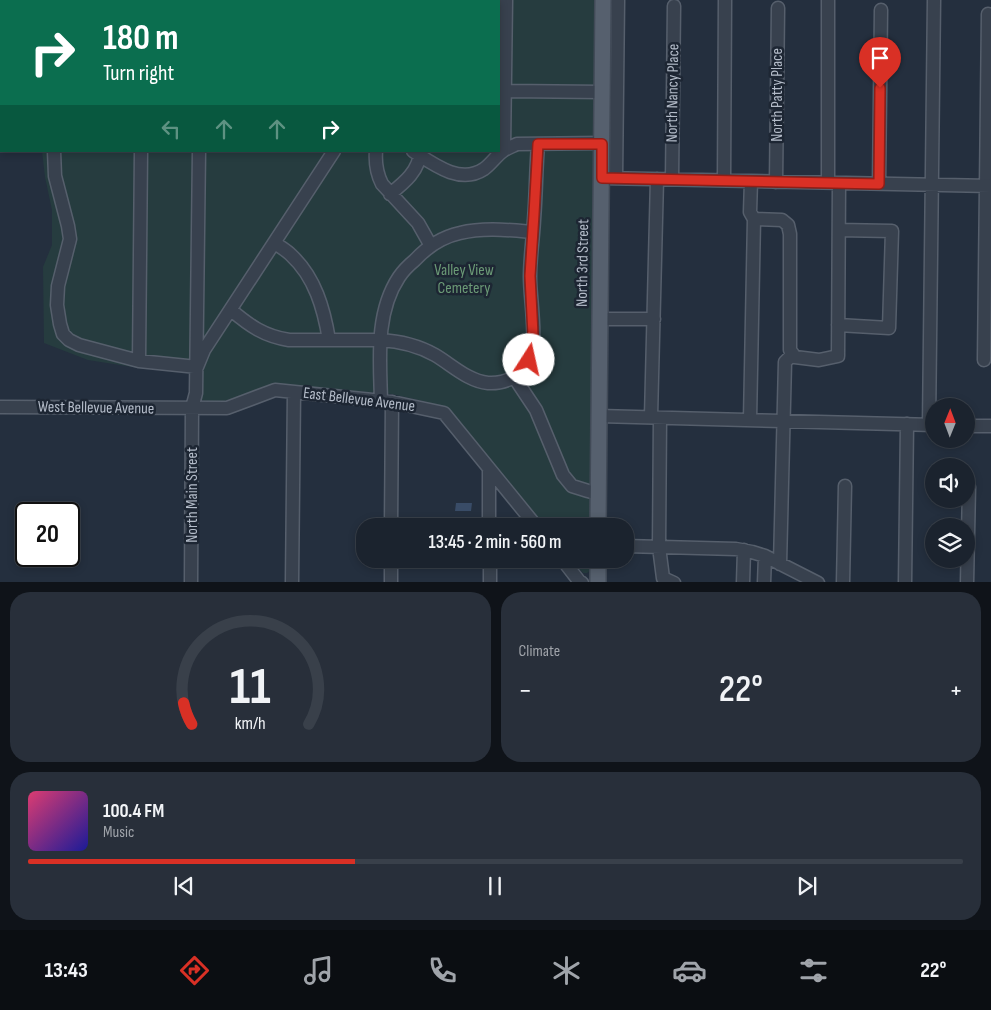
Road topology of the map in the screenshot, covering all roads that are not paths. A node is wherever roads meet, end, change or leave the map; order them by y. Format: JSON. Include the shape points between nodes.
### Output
{"nodes":[{"id":1,"x":506,"y":0,"type":"edge"},
{"id":2,"x":604,"y":0,"type":"edge"},
{"id":3,"x":618,"y":0,"type":"edge"},
{"id":4,"x":726,"y":0,"type":"edge"},
{"id":5,"x":828,"y":0,"type":"edge"},
{"id":6,"x":934,"y":0,"type":"edge"},
{"id":7,"x":674,"y":6,"type":"dead end"},
{"id":8,"x":778,"y":8,"type":"dead end"},
{"id":9,"x":881,"y":10,"type":"dead end"},
{"id":10,"x":988,"y":14,"type":"dead end"},
{"id":11,"x":502,"y":91,"type":"edge"},
{"id":12,"x":602,"y":92,"type":"junction"},
{"id":13,"x":538,"y":144,"type":"junction"},
{"id":14,"x":602,"y":144,"type":"junction"},
{"id":15,"x":504,"y":149,"type":"junction"},
{"id":16,"x":54,"y":152,"type":"edge"},
{"id":17,"x":141,"y":152,"type":"edge"},
{"id":18,"x":200,"y":152,"type":"edge"},
{"id":19,"x":333,"y":152,"type":"edge"},
{"id":20,"x":376,"y":152,"type":"edge"},
{"id":21,"x":418,"y":153,"type":"edge"},
{"id":22,"x":609,"y":178,"type":"junction"},
{"id":23,"x":657,"y":179,"type":"junction"},
{"id":24,"x":672,"y":179,"type":"junction"},
{"id":25,"x":724,"y":180,"type":"junction"},
{"id":26,"x":751,"y":181,"type":"junction"},
{"id":27,"x":776,"y":182,"type":"junction"},
{"id":28,"x":833,"y":183,"type":"junction"},
{"id":29,"x":879,"y":184,"type":"junction"},
{"id":30,"x":932,"y":185,"type":"junction"},
{"id":31,"x":989,"y":186,"type":"edge"},
{"id":32,"x":390,"y":194,"type":"junction"},
{"id":33,"x":754,"y":219,"type":"junction"},
{"id":34,"x":838,"y":230,"type":"junction"},
{"id":35,"x":533,"y":232,"type":"junction"},
{"id":36,"x":275,"y":243,"type":"junction"},
{"id":37,"x":430,"y":246,"type":"junction"},
{"id":38,"x":231,"y":310,"type":"junction"},
{"id":39,"x":600,"y":319,"type":"junction"},
{"id":40,"x":654,"y":319,"type":"junction"},
{"id":41,"x":838,"y":326,"type":"junction"},
{"id":42,"x":329,"y":340,"type":"junction"},
{"id":43,"x":380,"y":340,"type":"junction"},
{"id":44,"x":792,"y":354,"type":"junction"},
{"id":45,"x":984,"y":360,"type":"dead end"},
{"id":46,"x":139,"y":361,"type":"junction"},
{"id":47,"x":197,"y":368,"type":"junction"},
{"id":48,"x":514,"y":377,"type":"junction"},
{"id":49,"x":294,"y":392,"type":"junction"},
{"id":50,"x":932,"y":398,"type":"edge"},
{"id":51,"x":386,"y":401,"type":"junction"},
{"id":52,"x":0,"y":407,"type":"edge"},
{"id":53,"x":192,"y":408,"type":"junction"},
{"id":54,"x":599,"y":416,"type":"junction"},
{"id":55,"x":656,"y":418,"type":"junction"},
{"id":56,"x":750,"y":420,"type":"junction"},
{"id":57,"x":784,"y":421,"type":"junction"},
{"id":58,"x":907,"y":424,"type":"junction"},
{"id":59,"x":925,"y":425,"type":"edge"},
{"id":60,"x":975,"y":426,"type":"edge"},
{"id":61,"x":991,"y":426,"type":"edge"},
{"id":62,"x":489,"y":469,"type":"junction"},
{"id":63,"x":845,"y":486,"type":"dead end"},
{"id":64,"x":599,"y":494,"type":"junction"},
{"id":65,"x":969,"y":508,"type":"edge"},
{"id":66,"x":391,"y":518,"type":"edge"},
{"id":67,"x":489,"y":518,"type":"edge"},
{"id":68,"x":529,"y":518,"type":"edge"},
{"id":69,"x":598,"y":518,"type":"edge"},
{"id":70,"x":634,"y":546,"type":"edge"},
{"id":71,"x":660,"y":547,"type":"junction"},
{"id":72,"x":744,"y":550,"type":"junction"},
{"id":73,"x":765,"y":556,"type":"junction"},
{"id":74,"x":780,"y":564,"type":"junction"},
{"id":75,"x":391,"y":568,"type":"edge"},
{"id":76,"x":490,"y":568,"type":"edge"},
{"id":77,"x":569,"y":568,"type":"edge"},
{"id":78,"x":598,"y":568,"type":"edge"},
{"id":79,"x":191,"y":582,"type":"edge"},
{"id":80,"x":292,"y":582,"type":"edge"},
{"id":81,"x":391,"y":582,"type":"edge"},
{"id":82,"x":490,"y":582,"type":"edge"},
{"id":83,"x":582,"y":582,"type":"edge"},
{"id":84,"x":598,"y":582,"type":"edge"},
{"id":85,"x":674,"y":582,"type":"edge"},
{"id":86,"x":743,"y":582,"type":"edge"},
{"id":87,"x":764,"y":582,"type":"edge"},
{"id":88,"x":818,"y":582,"type":"edge"},
{"id":89,"x":843,"y":582,"type":"edge"},
{"id":90,"x":905,"y":582,"type":"edge"},
{"id":91,"x":967,"y":582,"type":"edge"}],
"edges":[{"from":1,"to":11,"type":"street"},
{"from":2,"to":12,"type":"main road","name":"North 3rd Street"},
{"from":3,"to":22,"type":"street"},
{"from":4,"to":25,"type":"street"},
{"from":5,"to":28,"type":"street"},
{"from":6,"to":30,"type":"street"},
{"from":7,"to":24,"type":"street","name":"North Nancy Place"},
{"from":8,"to":27,"type":"street","name":"North Patty Place"},
{"from":9,"to":29,"type":"street"},
{"from":10,"to":31,"type":"street"},
{"from":11,"to":12,"type":"street"},
{"from":11,"to":15,"type":"street"},
{"from":12,"to":14,"type":"main road","name":"North 3rd Street"},
{"from":13,"to":14,"type":"street"},
{"from":13,"to":15,"type":"street","via":[[517,144]]},
{"from":13,"to":35,"type":"street"},
{"from":14,"to":22,"type":"main road","name":"North 3rd Street"},
{"from":15,"to":21,"type":"street","via":[[484,169],[471,175],[456,175]]},
{"from":16,"to":46,"type":"street","via":[[55,176],[70,233],[58,286],[57,305],[63,334],[79,345]]},
{"from":17,"to":46,"type":"street"},
{"from":18,"to":47,"type":"street","name":"North Main Street"},
{"from":19,"to":36,"type":"street"},
{"from":20,"to":32,"type":"street","via":[[378,177]]},
{"from":21,"to":32,"type":"street","via":[[417,166],[411,175]]},
{"from":22,"to":23,"type":"street"},
{"from":22,"to":39,"type":"main road","name":"North 3rd Street"},
{"from":23,"to":24,"type":"street"},
{"from":23,"to":40,"type":"street"},
{"from":24,"to":25,"type":"street"},
{"from":25,"to":26,"type":"street"},
{"from":26,"to":27,"type":"street"},
{"from":26,"to":33,"type":"street","via":[[750,212]]},
{"from":27,"to":28,"type":"street"},
{"from":28,"to":29,"type":"street"},
{"from":28,"to":34,"type":"street"},
{"from":29,"to":30,"type":"street"},
{"from":30,"to":31,"type":"street"},
{"from":30,"to":50,"type":"street"},
{"from":31,"to":45,"type":"street"},
{"from":32,"to":37,"type":"street","via":[[418,223]]},
{"from":33,"to":44,"type":"street","via":[[782,220],[788,225]]},
{"from":33,"to":56,"type":"street"},
{"from":34,"to":41,"type":"street"},
{"from":34,"to":41,"type":"street","via":[[892,232],[890,328]]},
{"from":35,"to":37,"type":"street","via":[[480,230],[444,238]]},
{"from":35,"to":48,"type":"street","via":[[530,276],[533,348],[524,369]]},
{"from":36,"to":38,"type":"street"},
{"from":36,"to":42,"type":"street","via":[[291,255],[310,280],[322,306]]},
{"from":37,"to":43,"type":"street","via":[[400,276],[393,288]]},
{"from":38,"to":42,"type":"street","via":[[245,322],[275,338]]},
{"from":38,"to":47,"type":"street","via":[[204,350]]},
{"from":39,"to":40,"type":"street"},
{"from":39,"to":54,"type":"main road","name":"North 3rd Street"},
{"from":40,"to":55,"type":"street"},
{"from":41,"to":44,"type":"street","via":[[838,356],[819,360]]},
{"from":42,"to":43,"type":"street"},
{"from":43,"to":48,"type":"street","via":[[394,341],[433,354],[474,380],[496,383]]},
{"from":43,"to":51,"type":"street"},
{"from":44,"to":57,"type":"street","via":[[785,362]]},
{"from":46,"to":47,"type":"street"},
{"from":47,"to":53,"type":"street","name":"North Main Street"},
{"from":48,"to":64,"type":"street","via":[[536,410],[563,475],[572,486]]},
{"from":49,"to":51,"type":"street","name":"East Bellevue Avenue"},
{"from":49,"to":53,"type":"street","name":"East Bellevue Avenue","via":[[275,390],[227,408]]},
{"from":49,"to":80,"type":"street"},
{"from":51,"to":62,"type":"street","name":"East Bellevue Avenue","via":[[444,413]]},
{"from":51,"to":66,"type":"street"},
{"from":52,"to":53,"type":"street","name":"West Bellevue Avenue"},
{"from":53,"to":79,"type":"street","name":"North Main Street"},
{"from":54,"to":55,"type":"street"},
{"from":54,"to":64,"type":"main road","name":"North 3rd Street"},
{"from":55,"to":56,"type":"street"},
{"from":55,"to":71,"type":"street"},
{"from":56,"to":57,"type":"street"},
{"from":57,"to":58,"type":"street"},
{"from":57,"to":74,"type":"street"},
{"from":58,"to":59,"type":"street"},
{"from":58,"to":90,"type":"street"},
{"from":60,"to":61,"type":"street"},
{"from":62,"to":67,"type":"street"},
{"from":62,"to":68,"type":"street","name":"East Bellevue Avenue"},
{"from":63,"to":89,"type":"street"},
{"from":64,"to":69,"type":"main road","name":"North 3rd Street"},
{"from":65,"to":91,"type":"street"},
{"from":70,"to":71,"type":"street"},
{"from":71,"to":72,"type":"street"},
{"from":71,"to":85,"type":"street","via":[[663,578]]},
{"from":72,"to":73,"type":"street"},
{"from":72,"to":86,"type":"street"},
{"from":73,"to":74,"type":"street"},
{"from":73,"to":87,"type":"street"},
{"from":74,"to":88,"type":"street"},
{"from":75,"to":81,"type":"street"},
{"from":76,"to":82,"type":"street"},
{"from":77,"to":83,"type":"street"},
{"from":78,"to":84,"type":"main road"}]}
